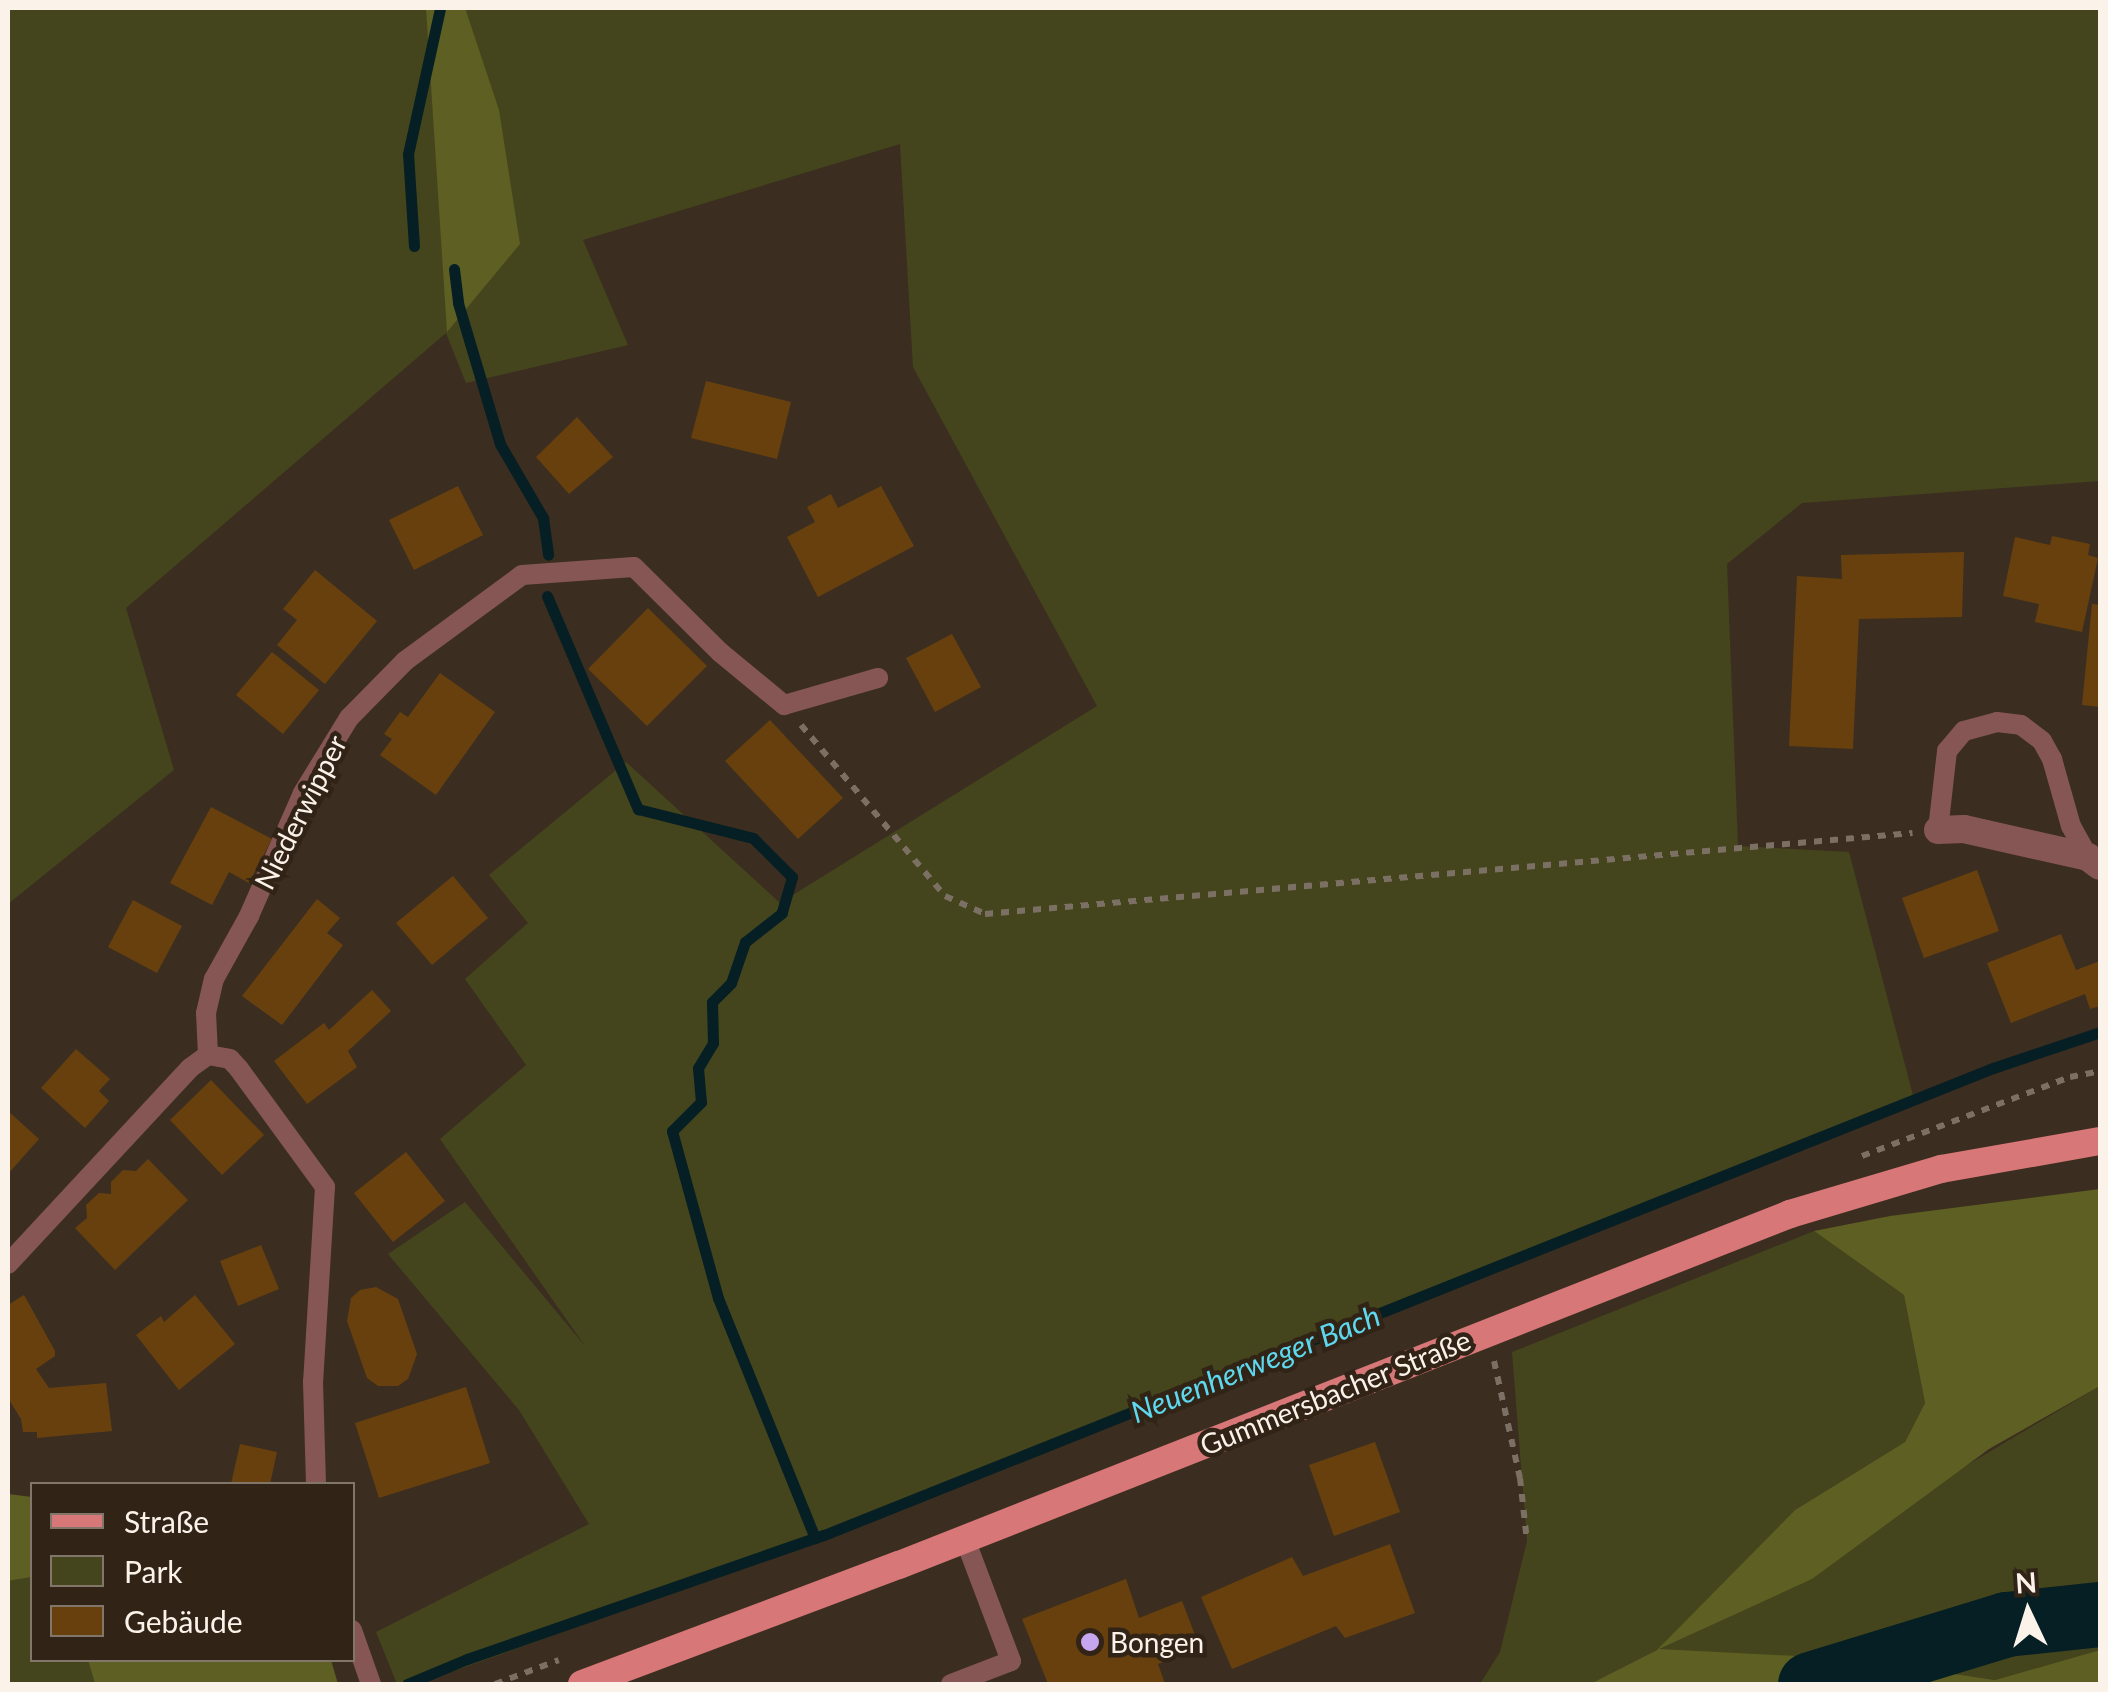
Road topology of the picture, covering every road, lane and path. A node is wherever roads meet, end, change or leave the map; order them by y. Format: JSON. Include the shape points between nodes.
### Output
{"nodes":[{"id":1,"x":878,"y":678,"type":"dead end"},
{"id":2,"x":784,"y":705,"type":"junction"},
{"id":3,"x":1938,"y":830,"type":"junction"},
{"id":4,"x":2094,"y":862,"type":"edge"},
{"id":5,"x":208,"y":1055,"type":"junction"},
{"id":6,"x":2100,"y":1141,"type":"edge"},
{"id":7,"x":8,"y":1264,"type":"edge"},
{"id":8,"x":1487,"y":1332,"type":"junction"},
{"id":9,"x":316,"y":1482,"type":"edge"},
{"id":10,"x":965,"y":1539,"type":"junction"},
{"id":11,"x":1527,"y":1542,"type":"dead end"},
{"id":12,"x":355,"y":1639,"type":"edge"},
{"id":13,"x":369,"y":1679,"type":"edge"},
{"id":14,"x":582,"y":1684,"type":"edge"},
{"id":15,"x":951,"y":1684,"type":"edge"}],
"edges":[{"from":1,"to":2,"type":"lane"},
{"from":2,"to":3,"type":"path","via":[[944,896],[985,914]]},
{"from":2,"to":5,"type":"lane","name":"Niederwipper","via":[[721,654],[634,567],[522,575],[405,661],[349,718],[303,794],[214,979],[206,1013]]},
{"from":3,"to":4,"type":"street","via":[[1964,829]]},
{"from":3,"to":4,"type":"lane","via":[[1947,751],[1964,732],[1997,722],[2022,725],[2052,759],[2072,826]]},
{"from":5,"to":7,"type":"lane"},
{"from":5,"to":9,"type":"lane","via":[[239,1068],[325,1187],[314,1382]]},
{"from":6,"to":8,"type":"main road","name":"Gummersbacher Straße","via":[[1940,1169],[1790,1214]]},
{"from":8,"to":10,"type":"main road","name":"Gummersbacher Straße"},
{"from":8,"to":11,"type":"path","via":[[1520,1478]]},
{"from":10,"to":14,"type":"main road","name":"Gummersbacher Straße"},
{"from":10,"to":15,"type":"lane","via":[[1011,1660]]},
{"from":12,"to":13,"type":"lane"}]}
